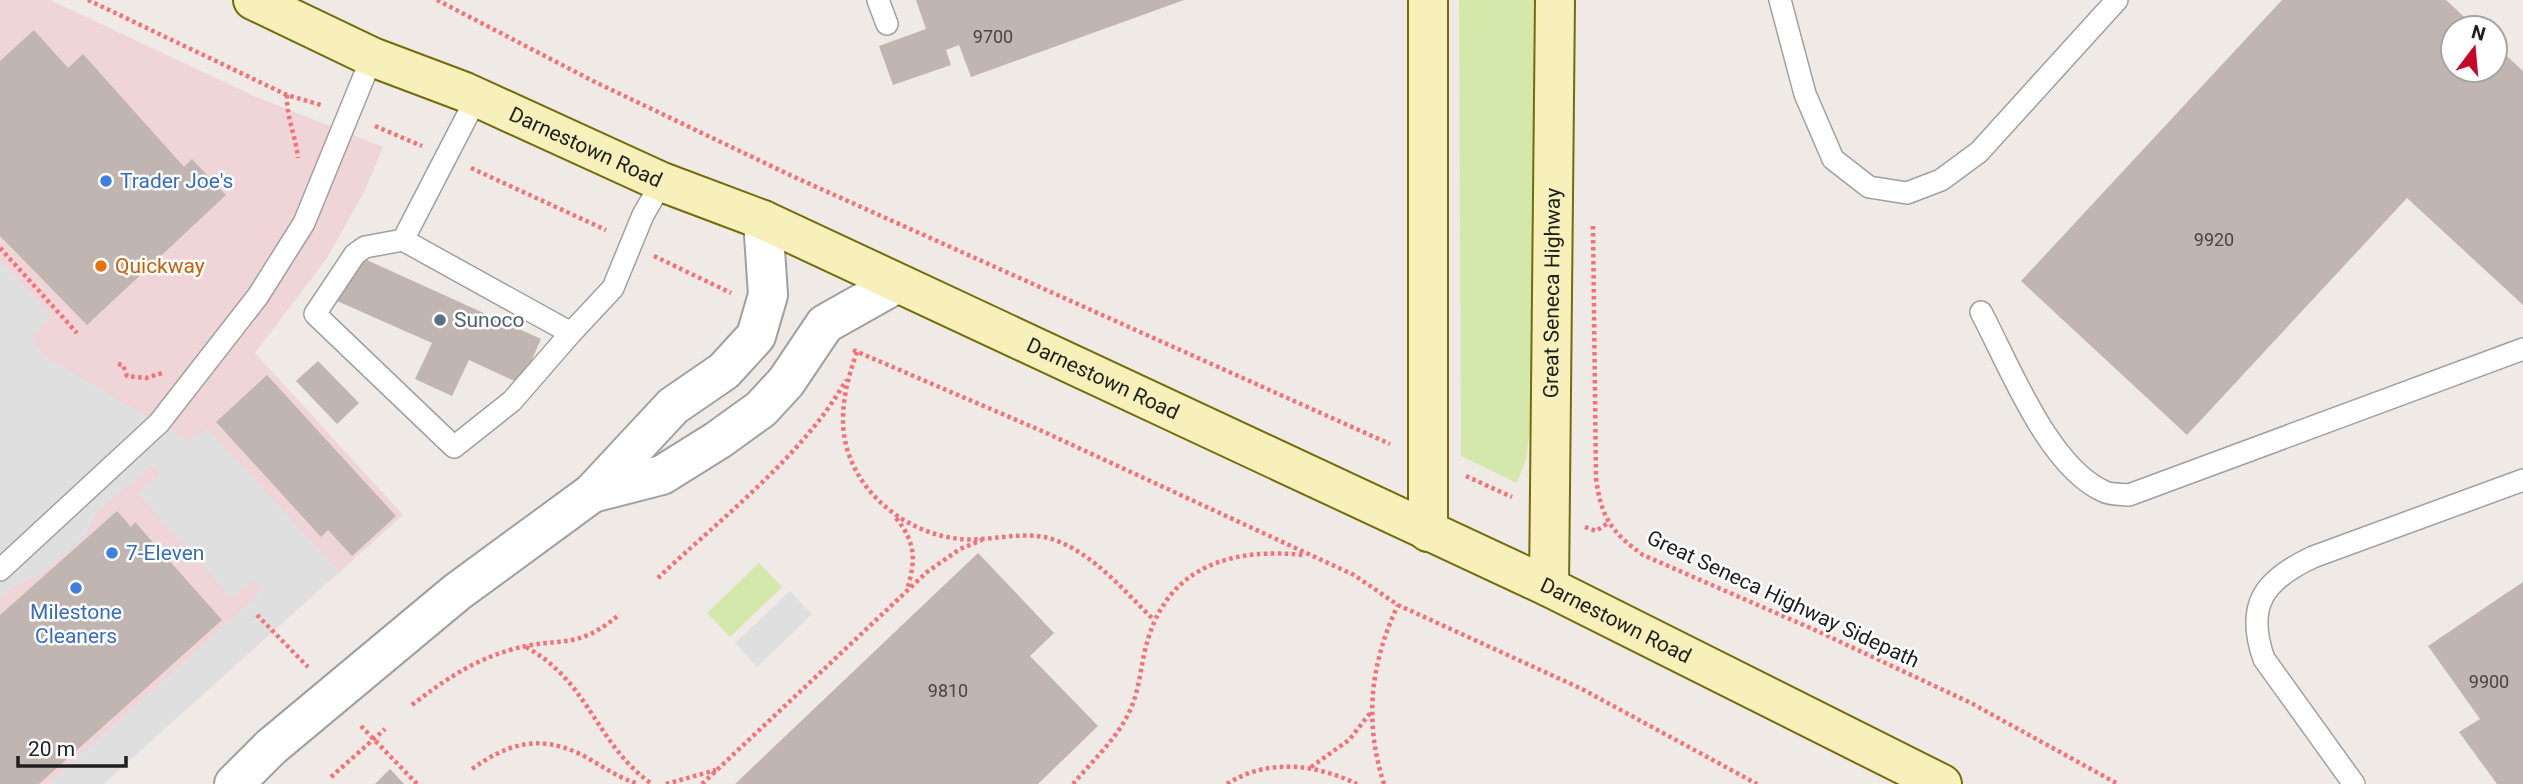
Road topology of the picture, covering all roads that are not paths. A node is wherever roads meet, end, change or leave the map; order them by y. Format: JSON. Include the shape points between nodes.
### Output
{"nodes":[{"id":1,"x":253,"y":0,"type":"edge"},
{"id":2,"x":878,"y":0,"type":"edge"},
{"id":3,"x":1427,"y":0,"type":"edge"},
{"id":4,"x":1555,"y":0,"type":"edge"},
{"id":5,"x":1780,"y":0,"type":"edge"},
{"id":6,"x":2117,"y":0,"type":"edge"},
{"id":7,"x":887,"y":24,"type":"dead end"},
{"id":8,"x":372,"y":57,"type":"junction"},
{"id":9,"x":477,"y":97,"type":"junction"},
{"id":10,"x":662,"y":181,"type":"junction"},
{"id":11,"x":764,"y":220,"type":"junction"},
{"id":12,"x":403,"y":240,"type":"junction"},
{"id":13,"x":896,"y":284,"type":"junction"},
{"id":14,"x":1981,"y":312,"type":"dead end"},
{"id":15,"x":571,"y":333,"type":"junction"},
{"id":16,"x":2523,"y":349,"type":"edge"},
{"id":17,"x":2523,"y":480,"type":"edge"},
{"id":18,"x":593,"y":493,"type":"junction"},
{"id":19,"x":1428,"y":532,"type":"junction"},
{"id":20,"x":0,"y":570,"type":"edge"},
{"id":21,"x":1549,"y":587,"type":"junction"},
{"id":22,"x":234,"y":784,"type":"edge"},
{"id":23,"x":1942,"y":784,"type":"edge"},
{"id":24,"x":2354,"y":784,"type":"edge"}],
"edges":[{"from":1,"to":8,"type":"main road","name":"Darnestown Road"},
{"from":2,"to":7,"type":"lane"},
{"from":3,"to":19,"type":"main road"},
{"from":4,"to":21,"type":"main road","name":"Great Seneca Highway"},
{"from":5,"to":6,"type":"lane","via":[[1805,94],[1833,159],[1869,187],[1907,193],[1941,180],[1979,152]]},
{"from":8,"to":9,"type":"main road","name":"Darnestown Road"},
{"from":8,"to":20,"type":"lane","via":[[304,223],[258,296],[159,423]]},
{"from":9,"to":10,"type":"main road","name":"Darnestown Road"},
{"from":9,"to":12,"type":"lane"},
{"from":10,"to":11,"type":"main road","name":"Darnestown Road"},
{"from":10,"to":15,"type":"lane","via":[[613,288]]},
{"from":11,"to":13,"type":"main road","name":"Darnestown Road"},
{"from":11,"to":18,"type":"street","via":[[768,295],[756,336],[724,371],[673,406]]},
{"from":12,"to":15,"type":"lane"},
{"from":12,"to":15,"type":"lane","via":[[365,247],[355,254],[315,314],[454,447],[512,401]]},
{"from":13,"to":18,"type":"street","via":[[825,324],[786,382],[761,409],[718,440],[662,475]]},
{"from":13,"to":19,"type":"main road","name":"Darnestown Road"},
{"from":14,"to":16,"type":"lane","via":[[2050,443],[2074,471],[2104,492],[2129,495]]},
{"from":17,"to":24,"type":"lane","via":[[2313,556],[2269,584],[2258,601],[2256,638],[2264,659]]},
{"from":18,"to":22,"type":"street","via":[[457,592],[271,747]]},
{"from":19,"to":21,"type":"main road","name":"Darnestown Road"},
{"from":21,"to":23,"type":"main road","name":"Darnestown Road"}]}
